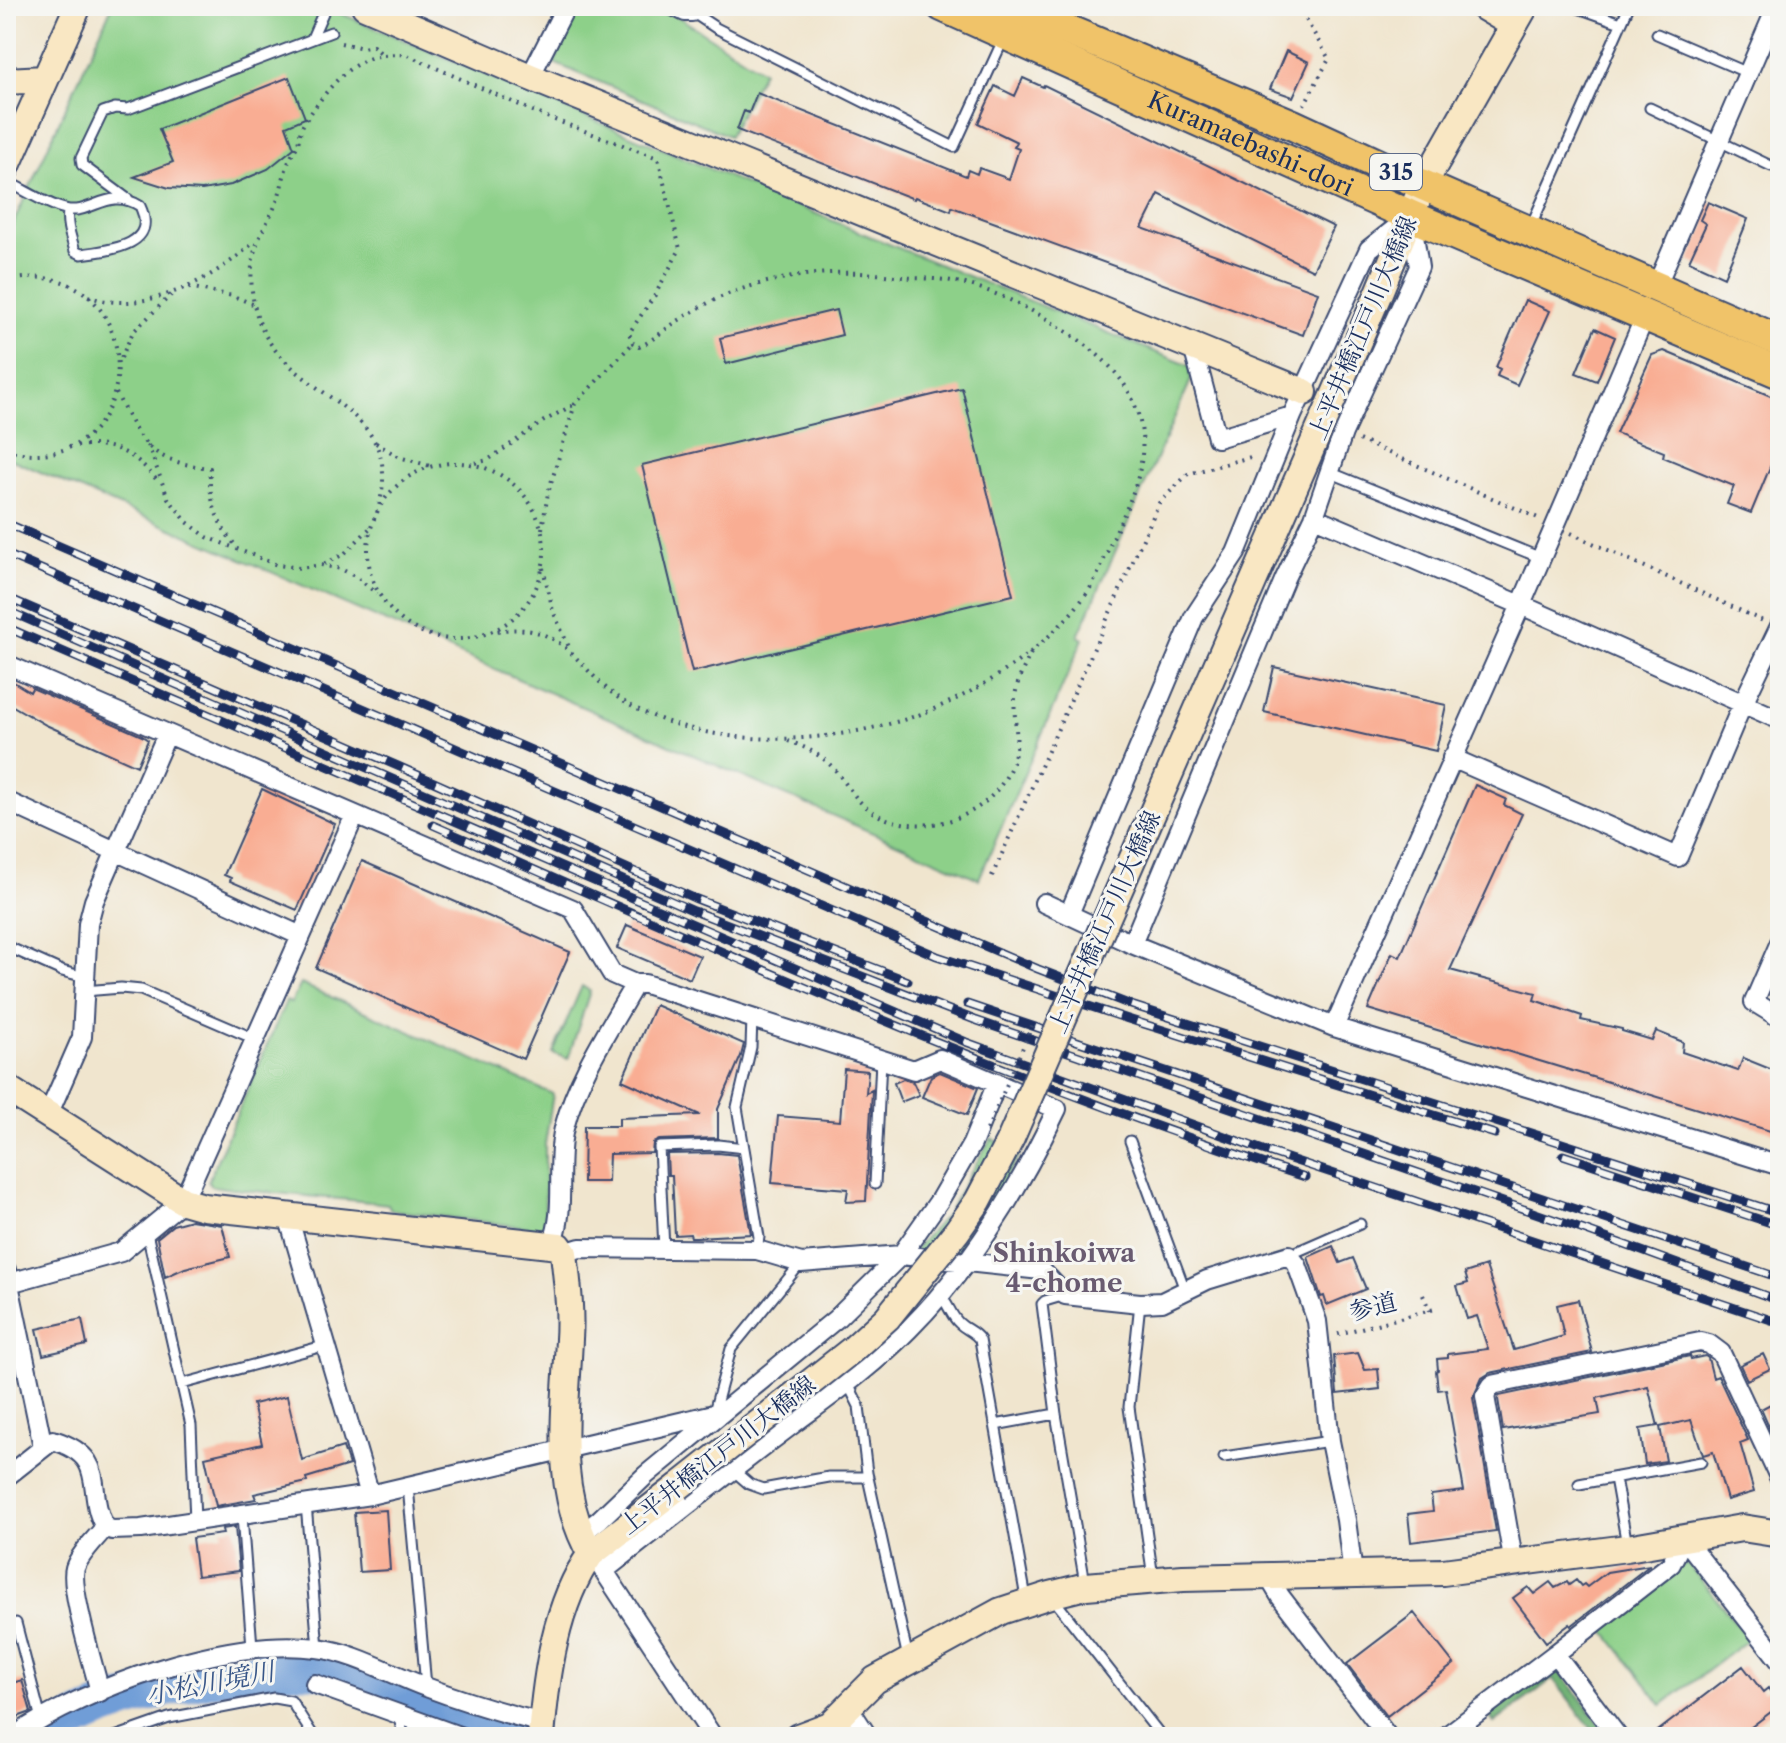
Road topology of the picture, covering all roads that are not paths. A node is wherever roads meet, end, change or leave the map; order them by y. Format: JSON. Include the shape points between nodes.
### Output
{"nodes":[{"id":1,"x":78,"y":6,"type":"edge"},
{"id":2,"x":326,"y":6,"type":"edge"},
{"id":3,"x":566,"y":6,"type":"edge"},
{"id":4,"x":673,"y":6,"type":"edge"},
{"id":5,"x":942,"y":6,"type":"edge"},
{"id":6,"x":1482,"y":6,"type":"edge"},
{"id":7,"x":1573,"y":6,"type":"edge"},
{"id":8,"x":1629,"y":6,"type":"edge"},
{"id":9,"x":1777,"y":6,"type":"edge"},
{"id":10,"x":377,"y":8,"type":"edge"},
{"id":11,"x":694,"y":9,"type":"edge"},
{"id":12,"x":1019,"y":15,"type":"edge"},
{"id":13,"x":1520,"y":15,"type":"edge"},
{"id":14,"x":1621,"y":23,"type":"junction"},
{"id":15,"x":331,"y":32,"type":"road end"},
{"id":16,"x":1657,"y":34,"type":"dead end"},
{"id":17,"x":312,"y":38,"type":"junction"},
{"id":18,"x":1748,"y":73,"type":"junction"},
{"id":19,"x":530,"y":77,"type":"junction"},
{"id":20,"x":45,"y":79,"type":"junction"},
{"id":21,"x":6,"y":81,"type":"edge"},
{"id":22,"x":1650,"y":108,"type":"dead end"},
{"id":23,"x":1719,"y":141,"type":"junction"},
{"id":24,"x":1771,"y":166,"type":"dead end"},
{"id":25,"x":6,"y":168,"type":"edge"},
{"id":26,"x":6,"y":181,"type":"edge"},
{"id":27,"x":1423,"y":185,"type":"junction"},
{"id":28,"x":129,"y":200,"type":"junction"},
{"id":29,"x":68,"y":211,"type":"junction"},
{"id":30,"x":1411,"y":216,"type":"junction"},
{"id":31,"x":1528,"y":231,"type":"junction"},
{"id":32,"x":1651,"y":300,"type":"junction"},
{"id":33,"x":1780,"y":341,"type":"edge"},
{"id":34,"x":1193,"y":347,"type":"junction"},
{"id":35,"x":1780,"y":373,"type":"edge"},
{"id":36,"x":1304,"y":392,"type":"junction"},
{"id":37,"x":1292,"y":416,"type":"junction"},
{"id":38,"x":1329,"y":472,"type":"junction"},
{"id":39,"x":1314,"y":517,"type":"junction"},
{"id":40,"x":1236,"y":553,"type":"junction"},
{"id":41,"x":1542,"y":558,"type":"junction"},
{"id":42,"x":1285,"y":578,"type":"junction"},
{"id":43,"x":1521,"y":605,"type":"junction"},
{"id":44,"x":1780,"y":626,"type":"edge"},
{"id":45,"x":6,"y":664,"type":"edge"},
{"id":46,"x":1743,"y":703,"type":"junction"},
{"id":47,"x":1780,"y":720,"type":"edge"},
{"id":48,"x":167,"y":734,"type":"junction"},
{"id":49,"x":1452,"y":758,"type":"junction"},
{"id":50,"x":6,"y":801,"type":"edge"},
{"id":51,"x":355,"y":815,"type":"junction"},
{"id":52,"x":116,"y":852,"type":"junction"},
{"id":53,"x":1044,"y":903,"type":"dead end"},
{"id":54,"x":1069,"y":914,"type":"junction"},
{"id":55,"x":301,"y":936,"type":"junction"},
{"id":56,"x":1780,"y":942,"type":"edge"},
{"id":57,"x":1132,"y":944,"type":"junction"},
{"id":58,"x":6,"y":946,"type":"edge"},
{"id":59,"x":85,"y":984,"type":"junction"},
{"id":60,"x":635,"y":984,"type":"junction"},
{"id":61,"x":752,"y":1018,"type":"junction"},
{"id":62,"x":1780,"y":1018,"type":"edge"},
{"id":63,"x":1334,"y":1027,"type":"junction"},
{"id":64,"x":255,"y":1039,"type":"junction"},
{"id":65,"x":881,"y":1060,"type":"junction"},
{"id":66,"x":1002,"y":1082,"type":"junction"},
{"id":67,"x":6,"y":1088,"type":"edge"},
{"id":68,"x":48,"y":1115,"type":"junction"},
{"id":69,"x":1130,"y":1141,"type":"dead end"},
{"id":70,"x":744,"y":1148,"type":"junction"},
{"id":71,"x":1780,"y":1166,"type":"edge"},
{"id":72,"x":875,"y":1184,"type":"dead end"},
{"id":73,"x":183,"y":1201,"type":"junction"},
{"id":74,"x":288,"y":1216,"type":"junction"},
{"id":75,"x":1360,"y":1224,"type":"dead end"},
{"id":76,"x":147,"y":1233,"type":"junction"},
{"id":77,"x":558,"y":1248,"type":"junction"},
{"id":78,"x":664,"y":1249,"type":"junction"},
{"id":79,"x":757,"y":1250,"type":"junction"},
{"id":80,"x":901,"y":1255,"type":"junction"},
{"id":81,"x":1289,"y":1255,"type":"junction"},
{"id":82,"x":801,"y":1263,"type":"junction"},
{"id":83,"x":966,"y":1263,"type":"junction"},
{"id":84,"x":7,"y":1279,"type":"edge"},
{"id":85,"x":1185,"y":1290,"type":"junction"},
{"id":86,"x":939,"y":1295,"type":"junction"},
{"id":87,"x":1065,"y":1295,"type":"junction"},
{"id":88,"x":1140,"y":1303,"type":"junction"},
{"id":89,"x":327,"y":1345,"type":"junction"},
{"id":90,"x":182,"y":1384,"type":"junction"},
{"id":91,"x":848,"y":1384,"type":"junction"},
{"id":92,"x":720,"y":1412,"type":"junction"},
{"id":93,"x":1056,"y":1414,"type":"junction"},
{"id":94,"x":995,"y":1425,"type":"junction"},
{"id":95,"x":1330,"y":1441,"type":"junction"},
{"id":96,"x":43,"y":1447,"type":"junction"},
{"id":97,"x":565,"y":1450,"type":"junction"},
{"id":98,"x":1224,"y":1457,"type":"dead end"},
{"id":99,"x":1701,"y":1462,"type":"dead end"},
{"id":100,"x":734,"y":1471,"type":"junction"},
{"id":101,"x":6,"y":1477,"type":"edge"},
{"id":102,"x":868,"y":1477,"type":"junction"},
{"id":103,"x":1615,"y":1478,"type":"junction"},
{"id":104,"x":1780,"y":1479,"type":"edge"},
{"id":105,"x":1579,"y":1484,"type":"dead end"},
{"id":106,"x":408,"y":1486,"type":"junction"},
{"id":107,"x":370,"y":1495,"type":"junction"},
{"id":108,"x":306,"y":1503,"type":"junction"},
{"id":109,"x":242,"y":1516,"type":"junction"},
{"id":110,"x":195,"y":1522,"type":"junction"},
{"id":111,"x":105,"y":1527,"type":"junction"},
{"id":112,"x":1780,"y":1534,"type":"edge"},
{"id":113,"x":1684,"y":1538,"type":"junction"},
{"id":114,"x":1627,"y":1548,"type":"junction"},
{"id":115,"x":592,"y":1553,"type":"junction"},
{"id":116,"x":1514,"y":1565,"type":"junction"},
{"id":117,"x":1353,"y":1574,"type":"junction"},
{"id":118,"x":1268,"y":1576,"type":"junction"},
{"id":119,"x":1153,"y":1579,"type":"junction"},
{"id":120,"x":1086,"y":1586,"type":"junction"},
{"id":121,"x":1038,"y":1598,"type":"junction"},
{"id":122,"x":16,"y":1623,"type":"dead end"},
{"id":123,"x":252,"y":1647,"type":"junction"},
{"id":124,"x":318,"y":1648,"type":"junction"},
{"id":125,"x":1555,"y":1654,"type":"junction"},
{"id":126,"x":908,"y":1661,"type":"junction"},
{"id":127,"x":1780,"y":1661,"type":"edge"},
{"id":128,"x":315,"y":1684,"type":"dead end"},
{"id":129,"x":426,"y":1687,"type":"junction"},
{"id":130,"x":100,"y":1692,"type":"junction"},
{"id":131,"x":849,"y":1708,"type":"junction"},
{"id":132,"x":398,"y":1715,"type":"junction"},
{"id":133,"x":41,"y":1719,"type":"junction"},
{"id":134,"x":541,"y":1730,"type":"edge"},
{"id":135,"x":13,"y":1737,"type":"edge"},
{"id":136,"x":115,"y":1737,"type":"edge"},
{"id":137,"x":314,"y":1737,"type":"edge"},
{"id":138,"x":404,"y":1737,"type":"edge"},
{"id":139,"x":462,"y":1737,"type":"edge"},
{"id":140,"x":713,"y":1737,"type":"edge"},
{"id":141,"x":798,"y":1737,"type":"edge"},
{"id":142,"x":868,"y":1737,"type":"edge"},
{"id":143,"x":1162,"y":1737,"type":"edge"},
{"id":144,"x":1388,"y":1737,"type":"edge"},
{"id":145,"x":1445,"y":1737,"type":"edge"},
{"id":146,"x":1618,"y":1737,"type":"edge"}],
"edges":[{"from":1,"to":20,"type":"street"},
{"from":2,"to":17,"type":"lane"},
{"from":3,"to":19,"type":"street"},
{"from":4,"to":11,"type":"street","via":[[685,12]]},
{"from":5,"to":12,"type":"main road","name":"Kuramaebashi-dori","number":"315"},
{"from":6,"to":13,"type":"street","name":"上平井橋江戸川大橋線"},
{"from":7,"to":14,"type":"lane"},
{"from":8,"to":14,"type":"lane"},
{"from":9,"to":18,"type":"street"},
{"from":10,"to":19,"type":"street"},
{"from":11,"to":12,"type":"lane","via":[[729,35],[954,147]]},
{"from":12,"to":27,"type":"main road","name":"Kuramaebashi-dori","number":"315","via":[[1293,125]]},
{"from":12,"to":30,"type":"main road","name":"Kuramaebashi-dori","number":"315"},
{"from":13,"to":27,"type":"street","name":"上平井橋江戸川大橋線"},
{"from":14,"to":31,"type":"lane"},
{"from":15,"to":17,"type":"lane"},
{"from":16,"to":18,"type":"lane"},
{"from":17,"to":28,"type":"lane","via":[[128,109],[103,112],[82,165]]},
{"from":18,"to":23,"type":"street"},
{"from":19,"to":34,"type":"street"},
{"from":20,"to":21,"type":"street"},
{"from":20,"to":25,"type":"street"},
{"from":22,"to":23,"type":"lane"},
{"from":23,"to":24,"type":"lane"},
{"from":23,"to":32,"type":"street"},
{"from":26,"to":29,"type":"lane"},
{"from":27,"to":30,"type":"street","name":"上平井橋江戸川大橋線"},
{"from":27,"to":31,"type":"main road","name":"Kuramaebashi-dori","number":"315"},
{"from":28,"to":29,"type":"lane"},
{"from":28,"to":29,"type":"lane","via":[[144,215],[143,235],[91,253],[75,251]]},
{"from":30,"to":32,"type":"main road","name":"Kuramaebashi-dori","number":"315"},
{"from":30,"to":36,"type":"street","via":[[1369,249]]},
{"from":30,"to":38,"type":"street","via":[[1419,267]]},
{"from":30,"to":115,"type":"street","name":"上平井橋江戸川大橋線","bridge":true,"via":[[1011,1138],[978,1201],[887,1318]]},
{"from":31,"to":32,"type":"main road","name":"Kuramaebashi-dori","number":"315"},
{"from":32,"to":33,"type":"main road","name":"Kuramaebashi-dori","number":"315"},
{"from":32,"to":35,"type":"main road","name":"Kuramaebashi-dori","number":"315"},
{"from":32,"to":41,"type":"street"},
{"from":34,"to":36,"type":"street"},
{"from":34,"to":37,"type":"street","via":[[1217,438]]},
{"from":36,"to":37,"type":"street"},
{"from":37,"to":40,"type":"street"},
{"from":38,"to":39,"type":"street"},
{"from":38,"to":41,"type":"lane"},
{"from":39,"to":42,"type":"street"},
{"from":39,"to":43,"type":"street"},
{"from":40,"to":42,"type":"street"},
{"from":40,"to":54,"type":"street","via":[[1194,617]]},
{"from":41,"to":43,"type":"street"},
{"from":42,"to":57,"type":"street"},
{"from":43,"to":46,"type":"street"},
{"from":43,"to":49,"type":"street"},
{"from":44,"to":46,"type":"street"},
{"from":45,"to":48,"type":"street"},
{"from":46,"to":47,"type":"street"},
{"from":46,"to":49,"type":"street","via":[[1678,857]]},
{"from":48,"to":51,"type":"street"},
{"from":48,"to":52,"type":"street"},
{"from":49,"to":63,"type":"street"},
{"from":50,"to":52,"type":"street"},
{"from":51,"to":55,"type":"street"},
{"from":51,"to":60,"type":"street","via":[[573,909],[612,974]]},
{"from":52,"to":55,"type":"street"},
{"from":52,"to":59,"type":"street","via":[[88,924]]},
{"from":53,"to":54,"type":"street"},
{"from":54,"to":57,"type":"street"},
{"from":55,"to":64,"type":"street"},
{"from":56,"to":62,"type":"street","via":[[1754,1002]]},
{"from":57,"to":63,"type":"street"},
{"from":58,"to":59,"type":"lane"},
{"from":59,"to":64,"type":"lane","via":[[141,990]]},
{"from":59,"to":68,"type":"street","via":[[82,1037]]},
{"from":60,"to":61,"type":"street"},
{"from":60,"to":77,"type":"street","via":[[596,1052],[565,1128]]},
{"from":61,"to":65,"type":"street"},
{"from":61,"to":70,"type":"lane","via":[[737,1107]]},
{"from":63,"to":71,"type":"street"},
{"from":64,"to":73,"type":"street"},
{"from":65,"to":66,"type":"street","via":[[914,1070],[940,1059]]},
{"from":65,"to":72,"type":"lane"},
{"from":66,"to":80,"type":"street","via":[[939,1201]]},
{"from":66,"to":83,"type":"street","via":[[1057,1109],[1017,1186]]},
{"from":67,"to":68,"type":"street"},
{"from":68,"to":73,"type":"street"},
{"from":69,"to":85,"type":"lane"},
{"from":70,"to":78,"type":"lane","via":[[659,1147]]},
{"from":70,"to":79,"type":"lane"},
{"from":73,"to":74,"type":"street"},
{"from":73,"to":76,"type":"street"},
{"from":74,"to":77,"type":"street"},
{"from":74,"to":89,"type":"street"},
{"from":75,"to":81,"type":"lane"},
{"from":76,"to":84,"type":"street","via":[[121,1252]]},
{"from":76,"to":90,"type":"lane"},
{"from":77,"to":78,"type":"street"},
{"from":77,"to":97,"type":"street","via":[[570,1335]]},
{"from":78,"to":79,"type":"street"},
{"from":79,"to":82,"type":"street"},
{"from":80,"to":82,"type":"street"},
{"from":80,"to":83,"type":"street"},
{"from":80,"to":92,"type":"street","via":[[836,1319]]},
{"from":81,"to":85,"type":"street"},
{"from":81,"to":95,"type":"street","via":[[1317,1321]]},
{"from":82,"to":92,"type":"lane","via":[[731,1349]]},
{"from":83,"to":86,"type":"street"},
{"from":83,"to":87,"type":"street","via":[[1041,1270]]},
{"from":84,"to":96,"type":"street"},
{"from":85,"to":88,"type":"street","via":[[1162,1302]]},
{"from":86,"to":91,"type":"street"},
{"from":86,"to":94,"type":"lane","via":[[957,1322],[980,1340]]},
{"from":87,"to":88,"type":"street"},
{"from":87,"to":93,"type":"lane","via":[[1042,1304]]},
{"from":88,"to":119,"type":"lane","via":[[1129,1407]]},
{"from":89,"to":90,"type":"lane"},
{"from":89,"to":107,"type":"street"},
{"from":90,"to":110,"type":"lane","via":[[191,1425]]},
{"from":91,"to":100,"type":"street"},
{"from":91,"to":102,"type":"lane","via":[[859,1406]]},
{"from":92,"to":97,"type":"street"},
{"from":92,"to":115,"type":"street","via":[[599,1520]]},
{"from":93,"to":94,"type":"lane"},
{"from":93,"to":120,"type":"lane"},
{"from":94,"to":121,"type":"lane"},
{"from":95,"to":98,"type":"lane"},
{"from":95,"to":117,"type":"street"},
{"from":96,"to":101,"type":"street"},
{"from":96,"to":111,"type":"street","via":[[53,1440],[85,1457]]},
{"from":97,"to":106,"type":"street"},
{"from":97,"to":115,"type":"street","via":[[570,1502]]},
{"from":99,"to":103,"type":"lane"},
{"from":100,"to":102,"type":"lane","via":[[763,1489],[829,1477]]},
{"from":100,"to":115,"type":"street"},
{"from":102,"to":126,"type":"lane"},
{"from":103,"to":105,"type":"lane"},
{"from":103,"to":114,"type":"lane"},
{"from":104,"to":116,"type":"street","via":[[1721,1353],[1705,1343],[1492,1385],[1485,1396]]},
{"from":106,"to":107,"type":"street"},
{"from":106,"to":129,"type":"lane"},
{"from":107,"to":108,"type":"street"},
{"from":108,"to":109,"type":"street"},
{"from":108,"to":124,"type":"lane"},
{"from":109,"to":110,"type":"street"},
{"from":109,"to":123,"type":"lane"},
{"from":110,"to":111,"type":"street"},
{"from":111,"to":130,"type":"street","via":[[74,1572]]},
{"from":112,"to":113,"type":"street","via":[[1742,1528]]},
{"from":113,"to":114,"type":"street"},
{"from":113,"to":125,"type":"street","via":[[1671,1564]]},
{"from":113,"to":127,"type":"street"},
{"from":114,"to":116,"type":"street"},
{"from":115,"to":134,"type":"street","name":"上平井橋江戸川大橋線","via":[[561,1618]]},
{"from":115,"to":140,"type":"street"},
{"from":116,"to":117,"type":"street"},
{"from":117,"to":118,"type":"street"},
{"from":118,"to":119,"type":"street"},
{"from":118,"to":144,"type":"street"},
{"from":119,"to":120,"type":"street"},
{"from":120,"to":121,"type":"street"},
{"from":121,"to":126,"type":"street","via":[[1001,1611]]},
{"from":121,"to":143,"type":"lane"},
{"from":122,"to":133,"type":"lane"},
{"from":123,"to":124,"type":"street"},
{"from":123,"to":130,"type":"street","via":[[200,1657]]},
{"from":124,"to":129,"type":"street","via":[[361,1659]]},
{"from":125,"to":145,"type":"street"},
{"from":125,"to":146,"type":"street"},
{"from":126,"to":131,"type":"street","via":[[875,1680]]},
{"from":128,"to":132,"type":"street"},
{"from":129,"to":134,"type":"street"},
{"from":130,"to":133,"type":"street"},
{"from":131,"to":141,"type":"street","via":[[830,1725]]},
{"from":131,"to":142,"type":"street"},
{"from":132,"to":138,"type":"lane"},
{"from":132,"to":139,"type":"street"},
{"from":133,"to":135,"type":"street"},
{"from":136,"to":137,"type":"lane","via":[[169,1718],[274,1698],[291,1701]]}]}
